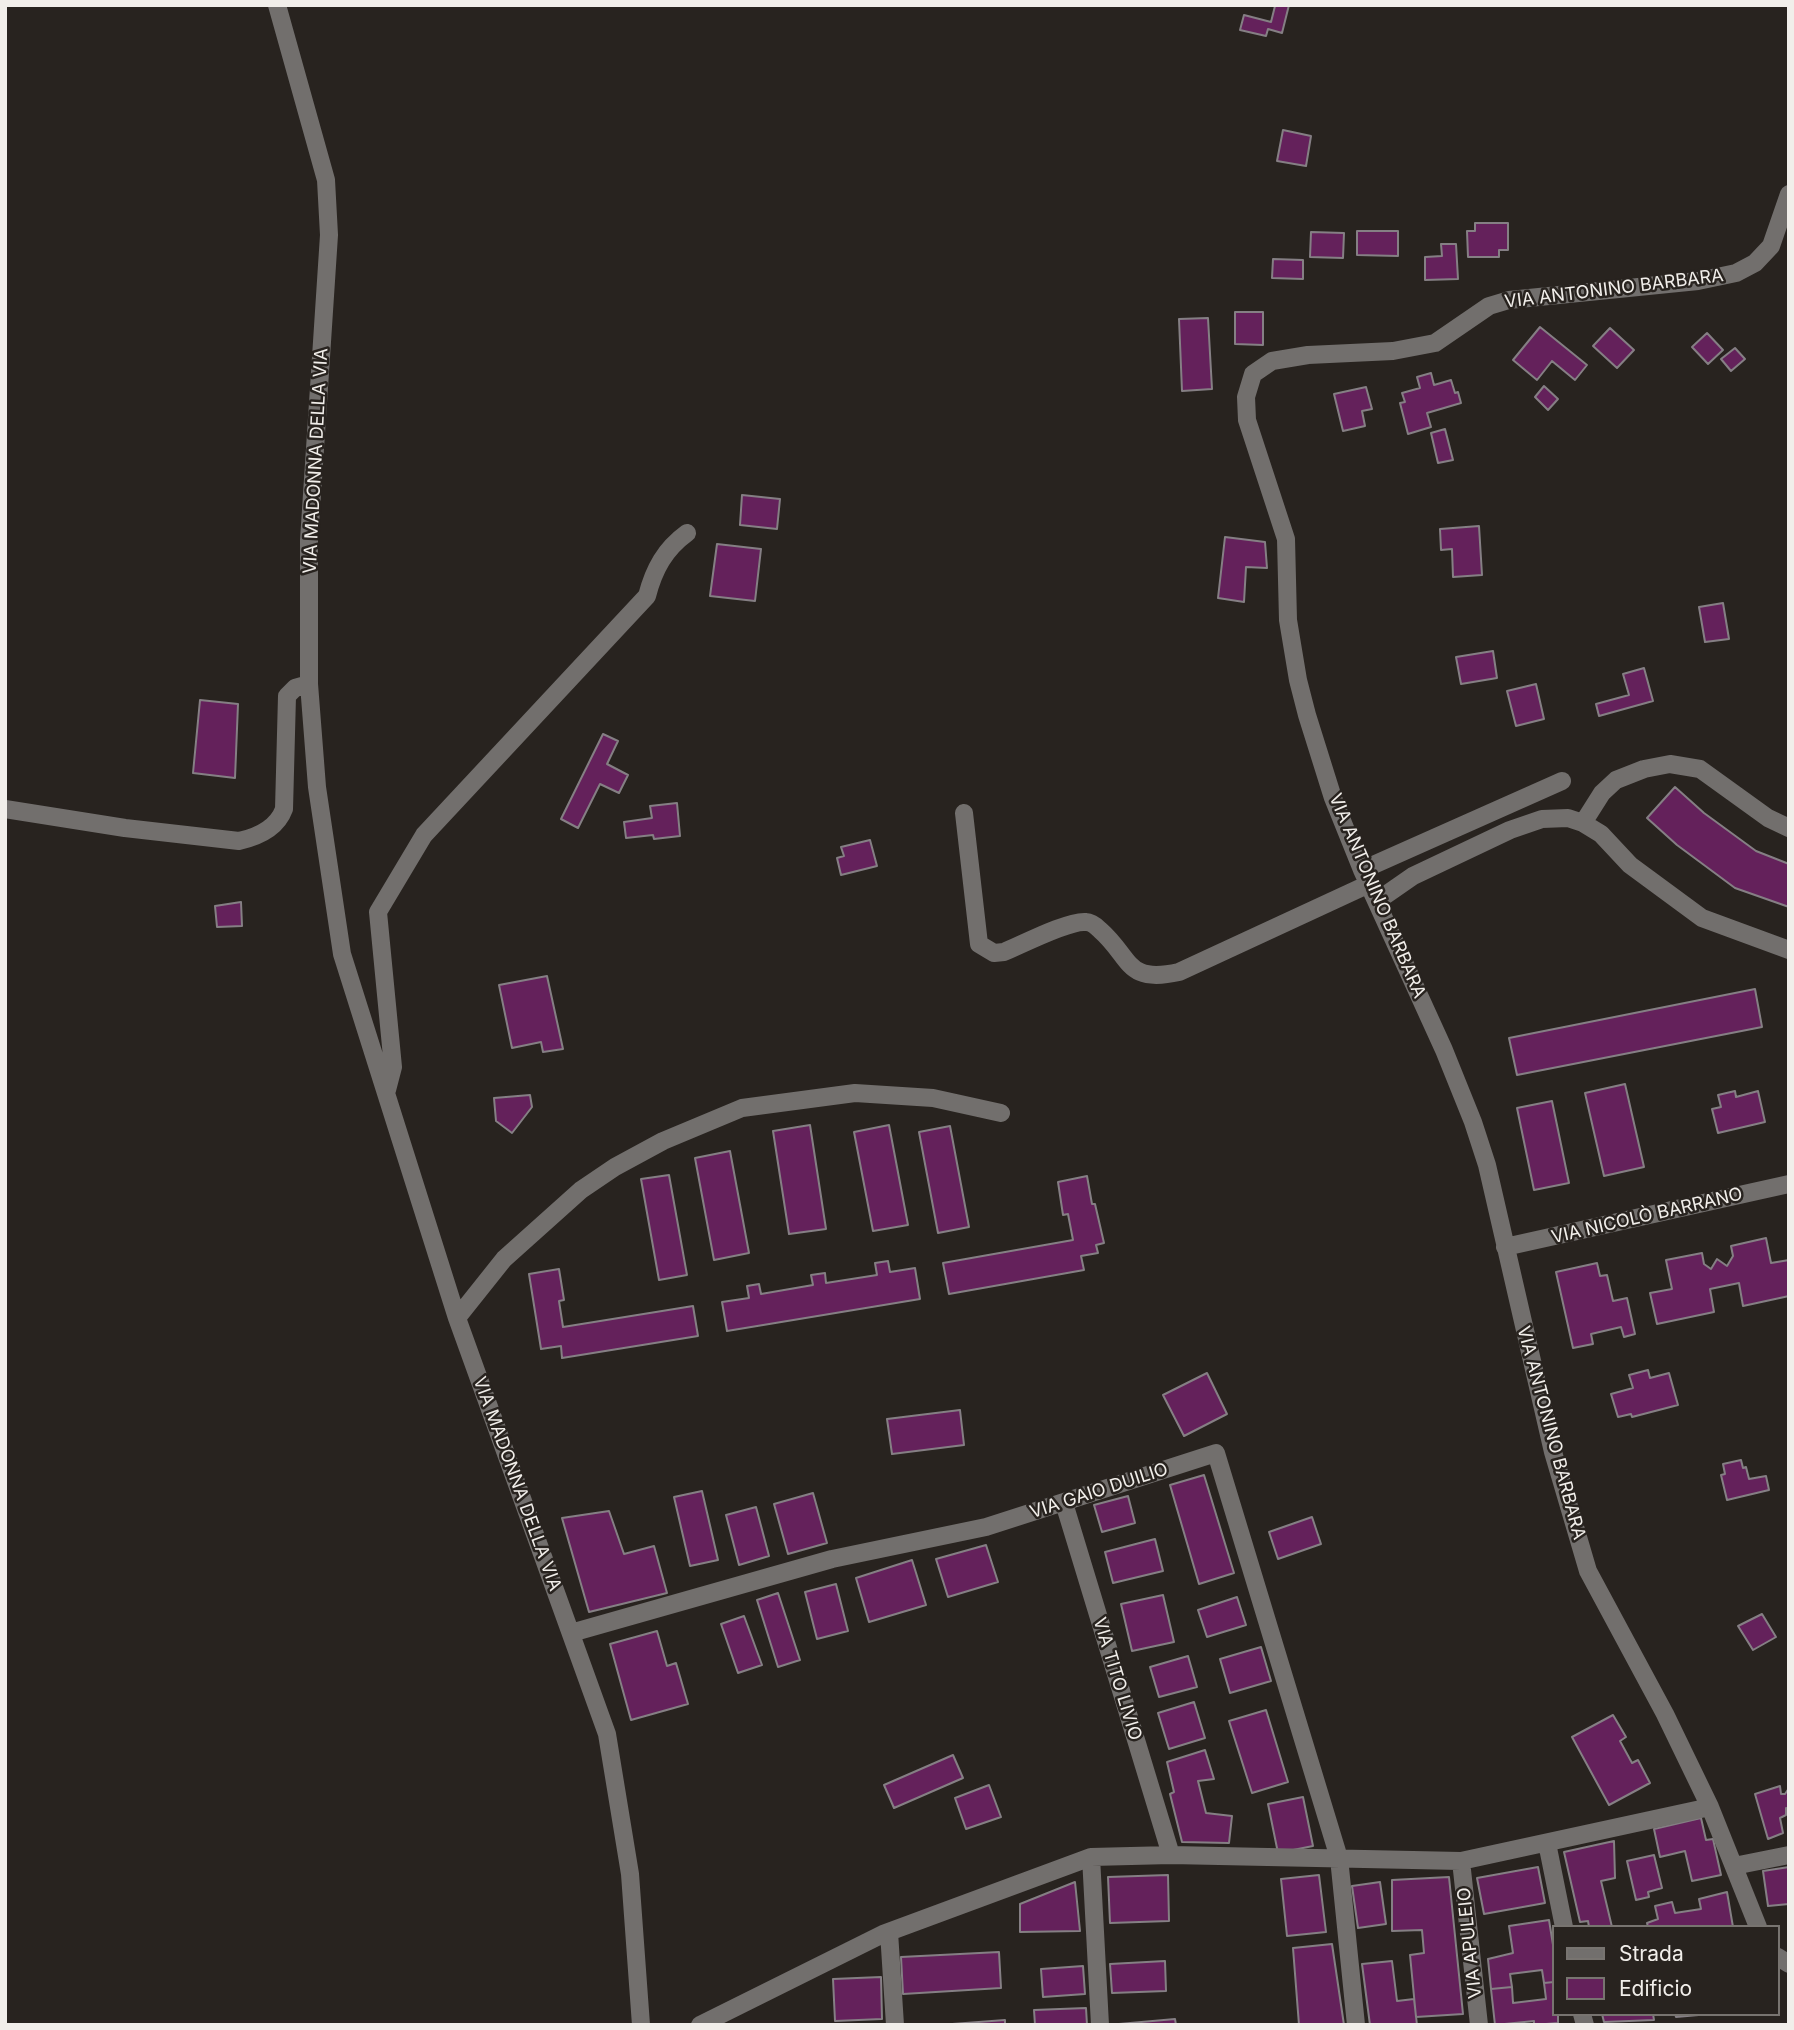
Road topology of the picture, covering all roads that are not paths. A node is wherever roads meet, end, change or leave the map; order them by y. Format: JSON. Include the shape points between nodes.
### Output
{"nodes":[{"id":1,"x":277,"y":5,"type":"edge"},
{"id":2,"x":1789,"y":194,"type":"edge"},
{"id":3,"x":687,"y":533,"type":"dead end"},
{"id":4,"x":309,"y":684,"type":"junction"},
{"id":5,"x":1562,"y":781,"type":"dead end"},
{"id":6,"x":5,"y":809,"type":"edge"},
{"id":7,"x":964,"y":813,"type":"dead end"},
{"id":8,"x":1583,"y":822,"type":"junction"},
{"id":9,"x":1789,"y":828,"type":"edge"},
{"id":10,"x":1365,"y":877,"type":"junction"},
{"id":11,"x":1377,"y":901,"type":"junction"},
{"id":12,"x":1789,"y":950,"type":"edge"},
{"id":13,"x":387,"y":1090,"type":"junction"},
{"id":14,"x":1001,"y":1113,"type":"dead end"},
{"id":15,"x":1789,"y":1184,"type":"edge"},
{"id":16,"x":1505,"y":1247,"type":"junction"},
{"id":17,"x":457,"y":1318,"type":"junction"},
{"id":18,"x":1064,"y":1503,"type":"junction"},
{"id":19,"x":571,"y":1633,"type":"junction"},
{"id":20,"x":1710,"y":1807,"type":"junction"},
{"id":21,"x":1547,"y":1843,"type":"junction"},
{"id":22,"x":1171,"y":1855,"type":"junction"},
{"id":23,"x":1789,"y":1855,"type":"edge"},
{"id":24,"x":1090,"y":1857,"type":"junction"},
{"id":25,"x":1339,"y":1858,"type":"junction"},
{"id":26,"x":1461,"y":1861,"type":"junction"},
{"id":27,"x":1734,"y":1866,"type":"junction"},
{"id":28,"x":1564,"y":1925,"type":"edge"},
{"id":29,"x":1757,"y":1925,"type":"edge"},
{"id":30,"x":889,"y":1932,"type":"junction"},
{"id":31,"x":641,"y":2025,"type":"edge"},
{"id":32,"x":700,"y":2025,"type":"edge"},
{"id":33,"x":895,"y":2025,"type":"edge"},
{"id":34,"x":1100,"y":2025,"type":"edge"},
{"id":35,"x":1356,"y":2025,"type":"edge"},
{"id":36,"x":1479,"y":2025,"type":"edge"}],
"edges":[{"from":1,"to":4,"type":"street","name":"VIA MADONNA DELLA VIA","via":[[326,180],[329,235],[309,540]]},
{"from":2,"to":10,"type":"street","name":"VIA ANTONINO BARBARA","via":[[1771,246],[1755,263],[1736,273],[1509,300],[1489,306],[1435,343],[1272,361],[1253,374],[1245,397],[1247,420],[1286,539],[1288,620],[1298,680],[1334,797]]},
{"from":3,"to":13,"type":"street","via":[[671,545],[653,574],[647,596],[424,835],[378,912],[393,1068]]},
{"from":4,"to":6,"type":"street","via":[[287,696],[284,809],[280,819],[255,838],[239,841],[125,828]]},
{"from":4,"to":13,"type":"street","name":"VIA MADONNA DELLA VIA","via":[[317,787],[342,954]]},
{"from":5,"to":10,"type":"street"},
{"from":7,"to":10,"type":"street","via":[[979,944],[994,953],[1085,921],[1102,932],[1136,971],[1160,976],[1179,972]]},
{"from":8,"to":9,"type":"street","via":[[1616,780],[1670,764],[1700,769]]},
{"from":8,"to":11,"type":"street","via":[[1542,819],[1510,830],[1413,876]]},
{"from":8,"to":12,"type":"street","via":[[1658,888],[1702,919]]},
{"from":10,"to":11,"type":"street","name":"VIA ANTONINO BARBARA"},
{"from":11,"to":16,"type":"street","name":"VIA ANTONINO BARBARA","via":[[1474,1122]]},
{"from":13,"to":17,"type":"street","name":"VIA MADONNA DELLA VIA"},
{"from":14,"to":17,"type":"street","via":[[933,1098],[855,1093],[742,1108],[663,1141],[581,1190],[504,1259]]},
{"from":15,"to":16,"type":"street","name":"VIA NICOLÒ BARRANO"},
{"from":16,"to":20,"type":"street","name":"VIA ANTONINO BARBARA","via":[[1553,1452],[1588,1571]]},
{"from":17,"to":19,"type":"street","name":"VIA MADONNA DELLA VIA"},
{"from":18,"to":19,"type":"street","name":"VIA GAIO DUILIO","via":[[986,1527],[832,1559]]},
{"from":18,"to":22,"type":"street","name":"VIA TITO LIVIO"},
{"from":18,"to":25,"type":"street","name":"VIA GAIO DUILIO","via":[[1216,1453]]},
{"from":19,"to":31,"type":"street","name":"VIA MADONNA DELLA VIA","via":[[607,1734],[630,1874]]},
{"from":20,"to":21,"type":"street"},
{"from":20,"to":27,"type":"street","name":"VIA ANTONINO BARBARA"},
{"from":21,"to":26,"type":"street"},
{"from":21,"to":28,"type":"street"},
{"from":22,"to":24,"type":"street"},
{"from":22,"to":25,"type":"street"},
{"from":23,"to":27,"type":"street"},
{"from":24,"to":30,"type":"street"},
{"from":24,"to":34,"type":"street"},
{"from":25,"to":26,"type":"street"},
{"from":25,"to":35,"type":"street"},
{"from":26,"to":36,"type":"street","name":"VIA APULEIO"},
{"from":27,"to":29,"type":"street","name":"VIA ANTONINO BARBARA"},
{"from":30,"to":32,"type":"street"},
{"from":30,"to":33,"type":"street"}]}
